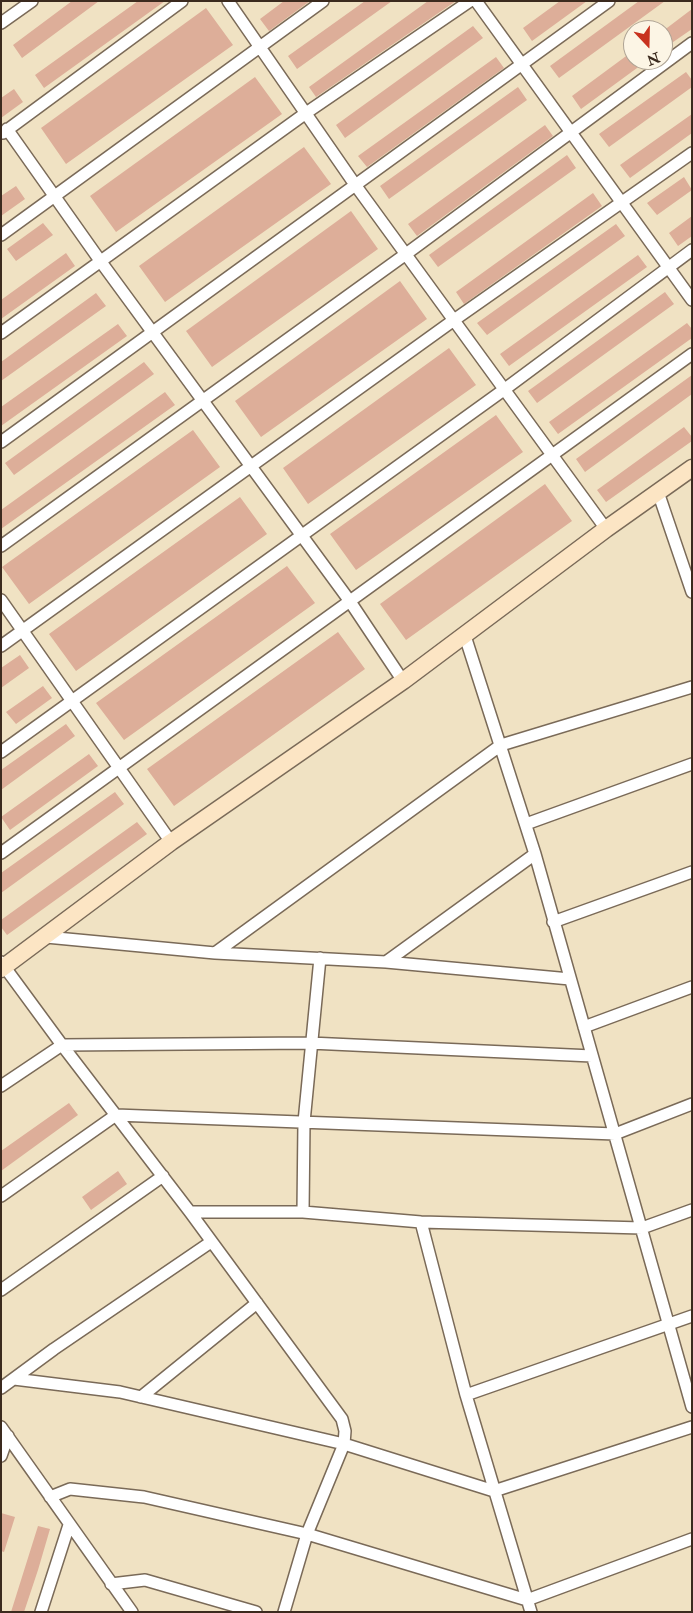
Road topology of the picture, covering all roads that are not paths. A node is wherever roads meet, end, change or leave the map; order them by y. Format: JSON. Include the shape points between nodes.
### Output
{"nodes":[{"id":1,"x":32,"y":1,"type":"edge"},
{"id":2,"x":182,"y":1,"type":"edge"},
{"id":3,"x":228,"y":1,"type":"edge"},
{"id":4,"x":323,"y":1,"type":"edge"},
{"id":5,"x":470,"y":1,"type":"edge"},
{"id":6,"x":476,"y":1,"type":"edge"},
{"id":7,"x":609,"y":1,"type":"edge"},
{"id":8,"x":1,"y":23,"type":"edge"},
{"id":9,"x":692,"y":43,"type":"edge"},
{"id":10,"x":258,"y":46,"type":"junction"},
{"id":11,"x":523,"y":66,"type":"junction"},
{"id":12,"x":306,"y":113,"type":"junction"},
{"id":13,"x":4,"y":132,"type":"edge"},
{"id":14,"x":571,"y":133,"type":"junction"},
{"id":15,"x":692,"y":152,"type":"edge"},
{"id":16,"x":356,"y":186,"type":"junction"},
{"id":17,"x":56,"y":196,"type":"junction"},
{"id":18,"x":622,"y":202,"type":"junction"},
{"id":19,"x":1,"y":235,"type":"edge"},
{"id":20,"x":692,"y":250,"type":"edge"},
{"id":21,"x":406,"y":254,"type":"junction"},
{"id":22,"x":101,"y":262,"type":"junction"},
{"id":23,"x":668,"y":268,"type":"junction"},
{"id":24,"x":692,"y":300,"type":"edge"},
{"id":25,"x":454,"y":320,"type":"junction"},
{"id":26,"x":154,"y":332,"type":"junction"},
{"id":27,"x":1,"y":333,"type":"edge"},
{"id":28,"x":692,"y":354,"type":"edge"},
{"id":29,"x":505,"y":389,"type":"junction"},
{"id":30,"x":204,"y":400,"type":"junction"},
{"id":31,"x":1,"y":442,"type":"edge"},
{"id":32,"x":552,"y":453,"type":"junction"},
{"id":33,"x":251,"y":466,"type":"junction"},
{"id":34,"x":692,"y":468,"type":"edge"},
{"id":35,"x":658,"y":492,"type":"junction"},
{"id":36,"x":606,"y":528,"type":"junction"},
{"id":37,"x":302,"y":535,"type":"junction"},
{"id":38,"x":1,"y":546,"type":"edge"},
{"id":39,"x":692,"y":592,"type":"edge"},
{"id":40,"x":1,"y":600,"type":"edge"},
{"id":41,"x":349,"y":600,"type":"junction"},
{"id":42,"x":22,"y":630,"type":"junction"},
{"id":43,"x":465,"y":636,"type":"junction"},
{"id":44,"x":1,"y":646,"type":"edge"},
{"id":45,"x":404,"y":681,"type":"junction"},
{"id":46,"x":692,"y":687,"type":"edge"},
{"id":47,"x":72,"y":701,"type":"junction"},
{"id":48,"x":501,"y":745,"type":"junction"},
{"id":49,"x":1,"y":752,"type":"edge"},
{"id":50,"x":692,"y":764,"type":"edge"},
{"id":51,"x":119,"y":767,"type":"junction"},
{"id":52,"x":526,"y":824,"type":"junction"},
{"id":53,"x":171,"y":842,"type":"junction"},
{"id":54,"x":1,"y":853,"type":"edge"},
{"id":55,"x":535,"y":854,"type":"junction"},
{"id":56,"x":692,"y":872,"type":"edge"},
{"id":57,"x":553,"y":922,"type":"junction"},
{"id":58,"x":46,"y":937,"type":"junction"},
{"id":59,"x":215,"y":953,"type":"junction"},
{"id":60,"x":320,"y":958,"type":"junction"},
{"id":61,"x":386,"y":962,"type":"junction"},
{"id":62,"x":2,"y":966,"type":"edge"},
{"id":63,"x":570,"y":979,"type":"junction"},
{"id":64,"x":692,"y":987,"type":"edge"},
{"id":65,"x":584,"y":1027,"type":"junction"},
{"id":66,"x":310,"y":1043,"type":"junction"},
{"id":67,"x":62,"y":1045,"type":"junction"},
{"id":68,"x":592,"y":1056,"type":"junction"},
{"id":69,"x":1,"y":1086,"type":"edge"},
{"id":70,"x":692,"y":1104,"type":"edge"},
{"id":71,"x":116,"y":1115,"type":"junction"},
{"id":72,"x":304,"y":1122,"type":"junction"},
{"id":73,"x":615,"y":1134,"type":"junction"},
{"id":74,"x":163,"y":1176,"type":"junction"},
{"id":75,"x":1,"y":1196,"type":"edge"},
{"id":76,"x":692,"y":1210,"type":"edge"},
{"id":77,"x":190,"y":1212,"type":"junction"},
{"id":78,"x":303,"y":1212,"type":"junction"},
{"id":79,"x":421,"y":1222,"type":"junction"},
{"id":80,"x":642,"y":1228,"type":"junction"},
{"id":81,"x":212,"y":1242,"type":"junction"},
{"id":82,"x":1,"y":1290,"type":"edge"},
{"id":83,"x":257,"y":1303,"type":"junction"},
{"id":84,"x":692,"y":1316,"type":"edge"},
{"id":85,"x":670,"y":1324,"type":"junction"},
{"id":86,"x":14,"y":1378,"type":"junction"},
{"id":87,"x":1,"y":1388,"type":"edge"},
{"id":88,"x":466,"y":1395,"type":"junction"},
{"id":89,"x":141,"y":1397,"type":"junction"},
{"id":90,"x":692,"y":1407,"type":"edge"},
{"id":91,"x":692,"y":1427,"type":"edge"},
{"id":92,"x":4,"y":1432,"type":"edge"},
{"id":93,"x":344,"y":1444,"type":"junction"},
{"id":94,"x":1,"y":1456,"type":"edge"},
{"id":95,"x":494,"y":1491,"type":"junction"},
{"id":96,"x":50,"y":1497,"type":"junction"},
{"id":97,"x":69,"y":1525,"type":"junction"},
{"id":98,"x":307,"y":1534,"type":"junction"},
{"id":99,"x":692,"y":1539,"type":"edge"},
{"id":100,"x":111,"y":1584,"type":"junction"},
{"id":101,"x":527,"y":1600,"type":"junction"},
{"id":102,"x":131,"y":1611,"type":"edge"},
{"id":103,"x":41,"y":1612,"type":"edge"},
{"id":104,"x":256,"y":1612,"type":"edge"},
{"id":105,"x":284,"y":1612,"type":"edge"},
{"id":106,"x":531,"y":1612,"type":"edge"}],
"edges":[{"from":1,"to":8,"type":"street"},
{"from":2,"to":13,"type":"street"},
{"from":3,"to":10,"type":"street"},
{"from":4,"to":10,"type":"street"},
{"from":5,"to":12,"type":"street"},
{"from":6,"to":11,"type":"street"},
{"from":7,"to":11,"type":"street"},
{"from":9,"to":14,"type":"street"},
{"from":10,"to":12,"type":"street"},
{"from":10,"to":17,"type":"street"},
{"from":11,"to":14,"type":"street"},
{"from":11,"to":16,"type":"street"},
{"from":12,"to":16,"type":"street"},
{"from":12,"to":22,"type":"street"},
{"from":13,"to":17,"type":"street"},
{"from":14,"to":18,"type":"street"},
{"from":14,"to":21,"type":"street"},
{"from":15,"to":18,"type":"street"},
{"from":16,"to":21,"type":"street"},
{"from":16,"to":26,"type":"street"},
{"from":17,"to":19,"type":"street"},
{"from":17,"to":22,"type":"street"},
{"from":18,"to":23,"type":"street"},
{"from":18,"to":25,"type":"street"},
{"from":20,"to":23,"type":"street"},
{"from":21,"to":25,"type":"street"},
{"from":21,"to":30,"type":"street"},
{"from":22,"to":26,"type":"street"},
{"from":22,"to":27,"type":"street"},
{"from":23,"to":24,"type":"street"},
{"from":23,"to":29,"type":"street"},
{"from":25,"to":29,"type":"street"},
{"from":25,"to":33,"type":"street"},
{"from":26,"to":30,"type":"street"},
{"from":26,"to":31,"type":"street"},
{"from":28,"to":32,"type":"street"},
{"from":29,"to":32,"type":"street"},
{"from":29,"to":37,"type":"street"},
{"from":30,"to":33,"type":"street"},
{"from":30,"to":38,"type":"street"},
{"from":32,"to":36,"type":"street"},
{"from":32,"to":41,"type":"street"},
{"from":33,"to":37,"type":"street"},
{"from":33,"to":42,"type":"street"},
{"from":34,"to":35,"type":"street"},
{"from":35,"to":36,"type":"street"},
{"from":35,"to":39,"type":"street"},
{"from":36,"to":43,"type":"street"},
{"from":37,"to":41,"type":"street"},
{"from":37,"to":47,"type":"street"},
{"from":40,"to":42,"type":"street"},
{"from":41,"to":45,"type":"street"},
{"from":41,"to":51,"type":"street"},
{"from":42,"to":44,"type":"street"},
{"from":42,"to":47,"type":"street"},
{"from":43,"to":45,"type":"street"},
{"from":43,"to":48,"type":"street"},
{"from":45,"to":53,"type":"street"},
{"from":46,"to":48,"type":"street"},
{"from":47,"to":49,"type":"street"},
{"from":47,"to":51,"type":"street"},
{"from":48,"to":52,"type":"street"},
{"from":48,"to":59,"type":"street"},
{"from":50,"to":52,"type":"street"},
{"from":51,"to":53,"type":"street"},
{"from":51,"to":54,"type":"street"},
{"from":52,"to":55,"type":"street"},
{"from":53,"to":58,"type":"street"},
{"from":55,"to":57,"type":"street"},
{"from":55,"to":61,"type":"street"},
{"from":56,"to":57,"type":"street"},
{"from":57,"to":63,"type":"street"},
{"from":58,"to":59,"type":"street"},
{"from":58,"to":62,"type":"street"},
{"from":59,"to":60,"type":"street"},
{"from":60,"to":61,"type":"street"},
{"from":60,"to":66,"type":"street"},
{"from":61,"to":63,"type":"street"},
{"from":62,"to":67,"type":"street"},
{"from":63,"to":65,"type":"street"},
{"from":64,"to":65,"type":"street"},
{"from":65,"to":68,"type":"street"},
{"from":66,"to":67,"type":"street"},
{"from":66,"to":68,"type":"street"},
{"from":66,"to":72,"type":"street"},
{"from":67,"to":69,"type":"street"},
{"from":67,"to":71,"type":"street"},
{"from":68,"to":73,"type":"street"},
{"from":70,"to":73,"type":"street"},
{"from":71,"to":72,"type":"street"},
{"from":71,"to":74,"type":"street"},
{"from":71,"to":75,"type":"street"},
{"from":72,"to":73,"type":"street"},
{"from":72,"to":78,"type":"street"},
{"from":73,"to":80,"type":"street"},
{"from":74,"to":77,"type":"street"},
{"from":74,"to":82,"type":"street"},
{"from":76,"to":80,"type":"street"},
{"from":77,"to":78,"type":"street"},
{"from":77,"to":81,"type":"street"},
{"from":78,"to":79,"type":"street"},
{"from":79,"to":80,"type":"street"},
{"from":79,"to":88,"type":"street"},
{"from":80,"to":85,"type":"street"},
{"from":81,"to":83,"type":"street"},
{"from":81,"to":86,"type":"street"},
{"from":83,"to":89,"type":"street"},
{"from":83,"to":93,"type":"street","via":[[342,1419]]},
{"from":84,"to":85,"type":"street"},
{"from":85,"to":88,"type":"street"},
{"from":85,"to":90,"type":"street"},
{"from":86,"to":87,"type":"street"},
{"from":86,"to":89,"type":"street"},
{"from":88,"to":95,"type":"street"},
{"from":89,"to":93,"type":"street"},
{"from":91,"to":95,"type":"street"},
{"from":92,"to":94,"type":"street"},
{"from":92,"to":96,"type":"street"},
{"from":93,"to":95,"type":"street"},
{"from":93,"to":98,"type":"street"},
{"from":95,"to":101,"type":"street"},
{"from":96,"to":97,"type":"street"},
{"from":96,"to":98,"type":"street","via":[[70,1489],[144,1497]]},
{"from":97,"to":100,"type":"street"},
{"from":97,"to":103,"type":"street"},
{"from":98,"to":101,"type":"street"},
{"from":98,"to":105,"type":"street"},
{"from":99,"to":101,"type":"street"},
{"from":100,"to":102,"type":"street"},
{"from":100,"to":104,"type":"street","via":[[145,1580]]},
{"from":101,"to":106,"type":"street"}]}
